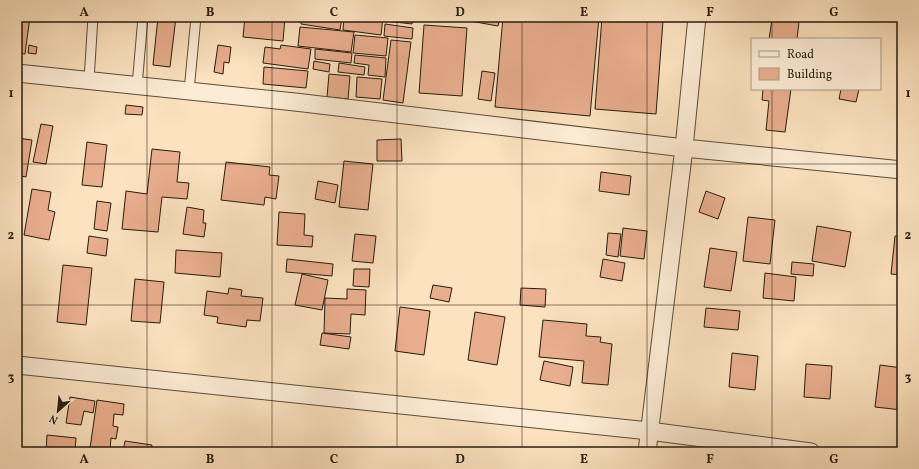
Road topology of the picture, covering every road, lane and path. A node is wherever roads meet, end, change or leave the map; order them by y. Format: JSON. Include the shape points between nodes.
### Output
{"nodes":[{"id":1,"x":93,"y":17,"type":"edge"},
{"id":2,"x":143,"y":17,"type":"edge"},
{"id":3,"x":196,"y":17,"type":"edge"},
{"id":4,"x":697,"y":17,"type":"edge"},
{"id":5,"x":17,"y":73,"type":"edge"},
{"id":6,"x":89,"y":80,"type":"junction"},
{"id":7,"x":138,"y":86,"type":"junction"},
{"id":8,"x":190,"y":91,"type":"junction"},
{"id":9,"x":684,"y":148,"type":"junction"},
{"id":10,"x":902,"y":170,"type":"edge"},
{"id":11,"x":17,"y":365,"type":"edge"},
{"id":12,"x":649,"y":432,"type":"junction"},
{"id":13,"x":647,"y":452,"type":"edge"},
{"id":14,"x":811,"y":452,"type":"edge"}],
"edges":[{"from":1,"to":6,"type":"lane"},
{"from":2,"to":7,"type":"lane"},
{"from":3,"to":8,"type":"lane"},
{"from":4,"to":9,"type":"street"},
{"from":5,"to":6,"type":"street"},
{"from":6,"to":7,"type":"street"},
{"from":7,"to":8,"type":"street"},
{"from":8,"to":9,"type":"street"},
{"from":9,"to":10,"type":"street"},
{"from":9,"to":12,"type":"street"},
{"from":11,"to":12,"type":"street"},
{"from":12,"to":13,"type":"street"},
{"from":12,"to":14,"type":"street"}]}
